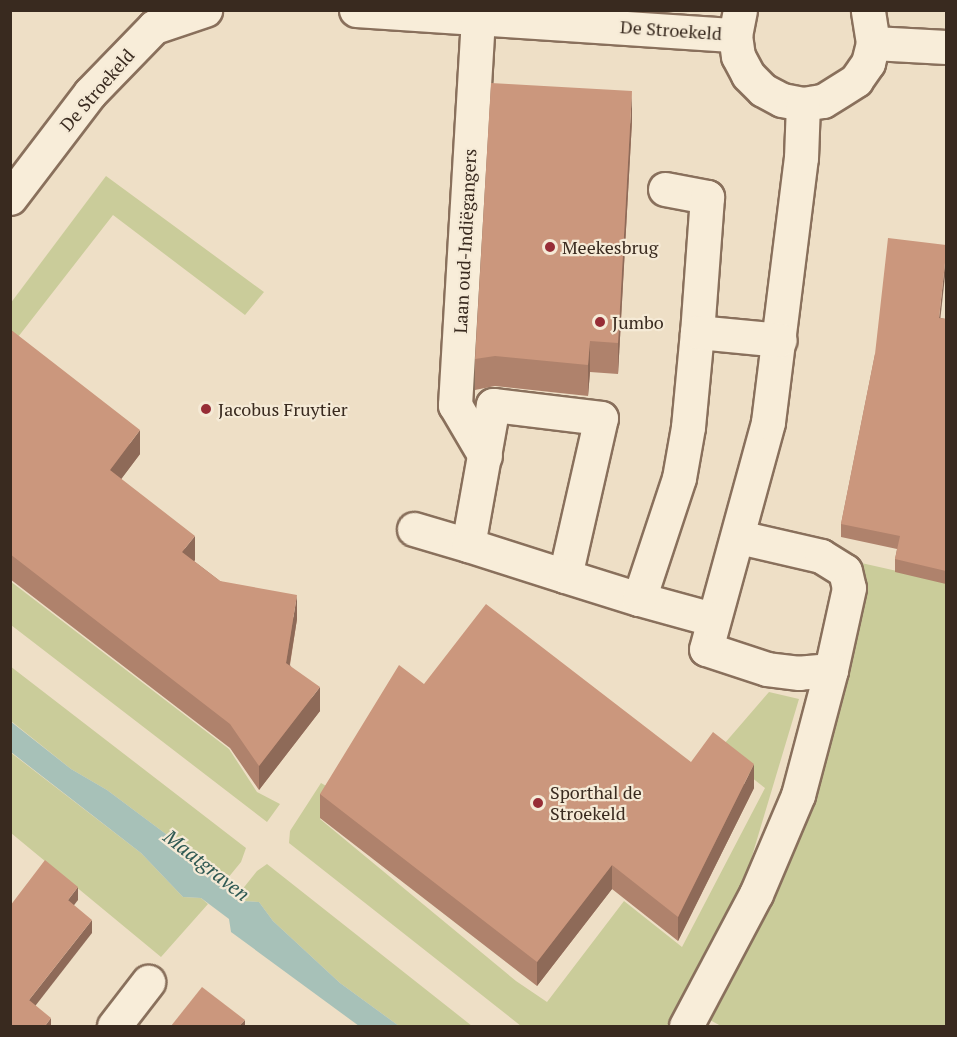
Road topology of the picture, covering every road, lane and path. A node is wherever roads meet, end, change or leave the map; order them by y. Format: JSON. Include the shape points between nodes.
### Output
{"nodes":[{"id":1,"x":205,"y":10,"type":"edge"},
{"id":2,"x":356,"y":10,"type":"edge"},
{"id":3,"x":868,"y":10,"type":"edge"},
{"id":4,"x":436,"y":14,"type":"edge"},
{"id":5,"x":478,"y":18,"type":"junction"},
{"id":6,"x":148,"y":19,"type":"edge"},
{"id":7,"x":738,"y":23,"type":"edge"},
{"id":8,"x":873,"y":43,"type":"junction"},
{"id":9,"x":946,"y":47,"type":"edge"},
{"id":10,"x":802,"y":104,"type":"junction"},
{"id":11,"x":665,"y":189,"type":"dead end"},
{"id":12,"x":10,"y":198,"type":"edge"},
{"id":13,"x":697,"y":332,"type":"junction"},
{"id":14,"x":780,"y":340,"type":"junction"},
{"id":15,"x":485,"y":456,"type":"junction"},
{"id":16,"x":414,"y":529,"type":"dead end"},
{"id":17,"x":739,"y":537,"type":"junction"},
{"id":18,"x":468,"y":545,"type":"junction"},
{"id":19,"x":565,"y":576,"type":"junction"},
{"id":20,"x":639,"y":599,"type":"junction"},
{"id":21,"x":712,"y":619,"type":"junction"},
{"id":22,"x":831,"y":670,"type":"junction"},
{"id":23,"x":148,"y":982,"type":"dead end"},
{"id":24,"x":114,"y":1026,"type":"edge"},
{"id":25,"x":687,"y":1026,"type":"edge"}],
"edges":[{"from":1,"to":6,"type":"street","name":"De Stroekeld"},
{"from":2,"to":4,"type":"street","name":"De Stroekeld"},
{"from":3,"to":8,"type":"street"},
{"from":4,"to":5,"type":"street","name":"De Stroekeld"},
{"from":5,"to":7,"type":"street","name":"De Stroekeld"},
{"from":5,"to":15,"type":"street","name":"Laan oud-Indiëgangers","via":[[455,405]]},
{"from":6,"to":12,"type":"street","name":"De Stroekeld"},
{"from":7,"to":10,"type":"street","via":[[738,56],[748,75],[763,90]]},
{"from":8,"to":9,"type":"street"},
{"from":8,"to":10,"type":"street","via":[[868,63],[856,80],[823,101]]},
{"from":10,"to":14,"type":"street","via":[[801,158]]},
{"from":11,"to":13,"type":"street","via":[[707,196]]},
{"from":13,"to":14,"type":"street"},
{"from":13,"to":20,"type":"street","via":[[679,478]]},
{"from":14,"to":17,"type":"street","via":[[768,422]]},
{"from":15,"to":18,"type":"street"},
{"from":15,"to":19,"type":"street","via":[[493,405],[601,418]]},
{"from":16,"to":18,"type":"street"},
{"from":17,"to":21,"type":"street"},
{"from":17,"to":22,"type":"street","via":[[821,556],[845,571],[849,588]]},
{"from":18,"to":19,"type":"street"},
{"from":19,"to":20,"type":"street"},
{"from":20,"to":21,"type":"street"},
{"from":21,"to":22,"type":"street","via":[[706,649],[767,669],[799,673]]},
{"from":22,"to":25,"type":"street","via":[[798,795],[756,894]]},
{"from":23,"to":24,"type":"street"}]}
